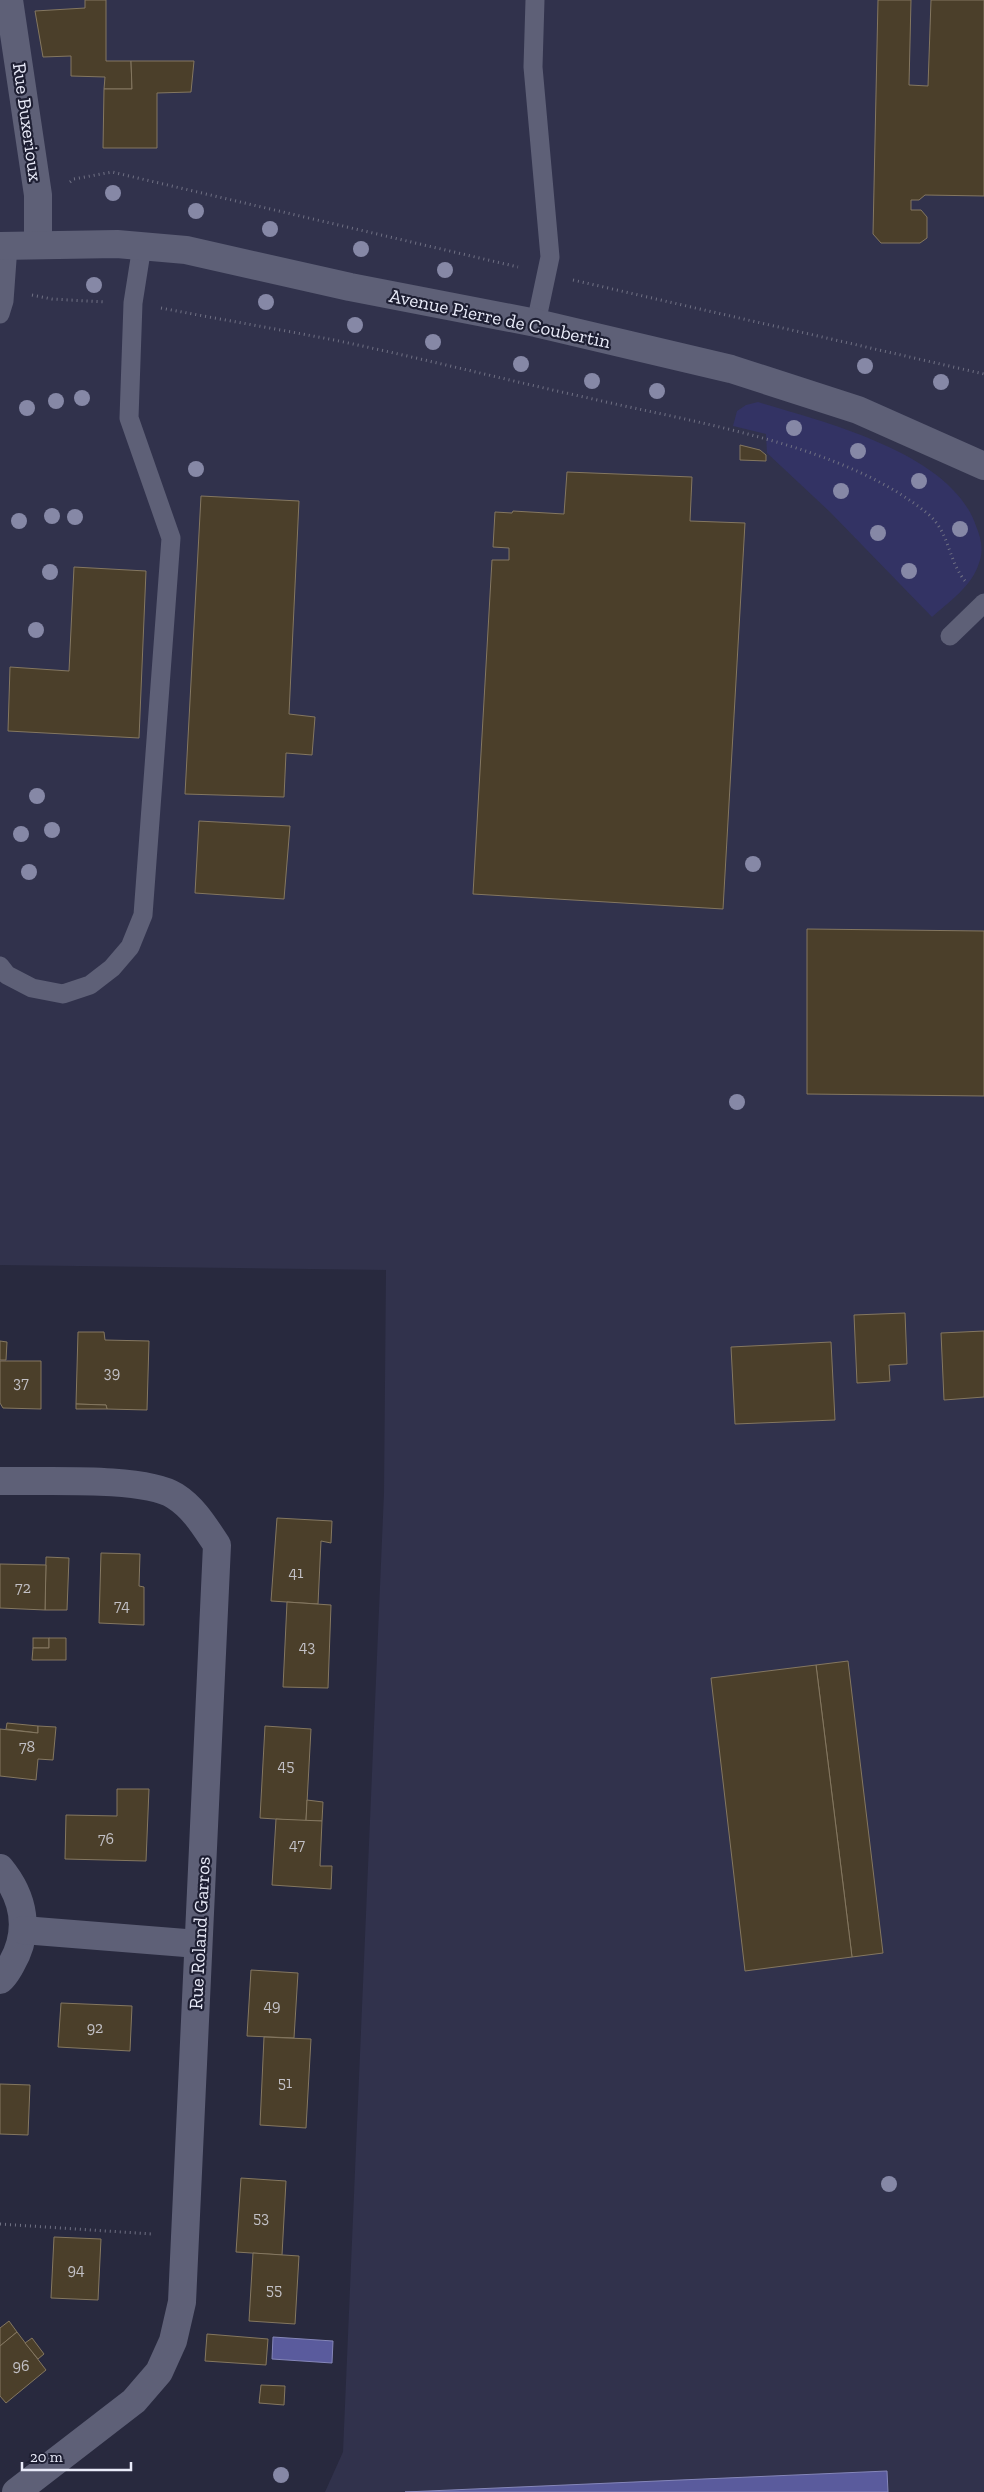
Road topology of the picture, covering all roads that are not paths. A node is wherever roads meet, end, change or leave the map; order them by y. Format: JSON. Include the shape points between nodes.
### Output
{"nodes":[{"id":1,"x":9,"y":0,"type":"edge"},
{"id":2,"x":536,"y":0,"type":"edge"},
{"id":3,"x":38,"y":245,"type":"junction"},
{"id":4,"x":4,"y":246,"type":"edge"},
{"id":5,"x":142,"y":246,"type":"junction"},
{"id":6,"x":0,"y":314,"type":"edge"},
{"id":7,"x":536,"y":323,"type":"junction"},
{"id":8,"x":984,"y":466,"type":"edge"},
{"id":9,"x":984,"y":603,"type":"edge"},
{"id":10,"x":950,"y":636,"type":"dead end"},
{"id":11,"x":0,"y":966,"type":"edge"},
{"id":12,"x":0,"y":1481,"type":"edge"},
{"id":13,"x":0,"y":1868,"type":"edge"},
{"id":14,"x":23,"y":1930,"type":"junction"},
{"id":15,"x":198,"y":1944,"type":"junction"},
{"id":16,"x":0,"y":1980,"type":"edge"},
{"id":17,"x":16,"y":2492,"type":"edge"}],
"edges":[{"from":1,"to":3,"type":"street","name":"Rue Buxerioux","via":[[38,195]]},
{"from":2,"to":7,"type":"lane","via":[[533,67],[550,257]]},
{"from":3,"to":4,"type":"street","name":"Avenue Pierre de Coubertin"},
{"from":3,"to":5,"type":"street","name":"Avenue Pierre de Coubertin"},
{"from":4,"to":6,"type":"lane","via":[[4,290]]},
{"from":5,"to":7,"type":"street","name":"Avenue Pierre de Coubertin","via":[[186,250],[350,287]]},
{"from":5,"to":11,"type":"lane","via":[[133,303],[129,418],[170,538],[143,915],[130,947],[112,968],[90,985],[63,994],[32,988],[7,975]]},
{"from":7,"to":8,"type":"street","name":"Avenue Pierre de Coubertin","via":[[731,369],[858,410]]},
{"from":9,"to":10,"type":"lane"},
{"from":12,"to":15,"type":"street","name":"Rue Roland Garros","via":[[142,1484],[174,1496],[196,1514],[217,1546]]},
{"from":13,"to":14,"type":"street","via":[[12,1883],[22,1908]]},
{"from":14,"to":15,"type":"street"},
{"from":14,"to":16,"type":"street","via":[[17,1954]]},
{"from":15,"to":17,"type":"street","name":"Rue Roland Garros","via":[[182,2302],[174,2341],[158,2372],[134,2401]]}]}
